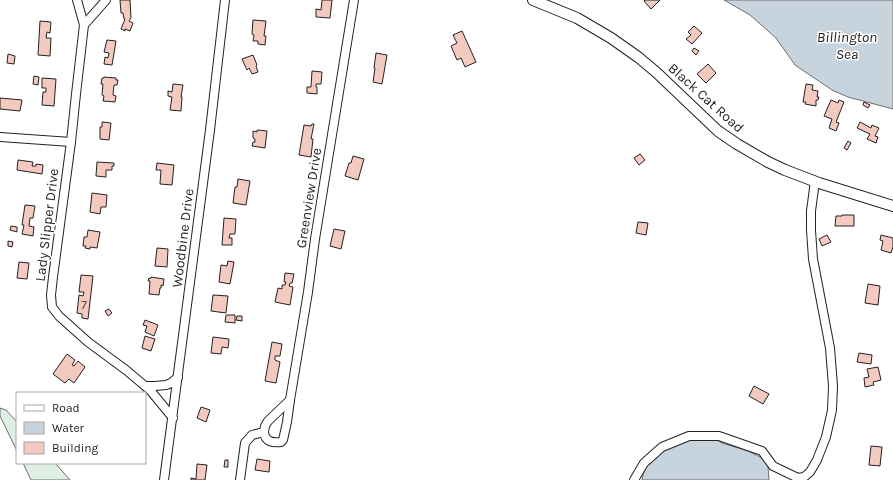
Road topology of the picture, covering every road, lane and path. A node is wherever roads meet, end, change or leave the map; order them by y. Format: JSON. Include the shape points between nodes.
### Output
{"nodes":[{"id":1,"x":77,"y":0,"type":"edge"},
{"id":2,"x":106,"y":0,"type":"edge"},
{"id":3,"x":225,"y":0,"type":"edge"},
{"id":4,"x":354,"y":0,"type":"edge"},
{"id":5,"x":533,"y":0,"type":"edge"},
{"id":6,"x":84,"y":25,"type":"junction"},
{"id":7,"x":0,"y":137,"type":"edge"},
{"id":8,"x":71,"y":142,"type":"junction"},
{"id":9,"x":814,"y":181,"type":"junction"},
{"id":10,"x":893,"y":206,"type":"edge"},
{"id":11,"x":178,"y":377,"type":"junction"},
{"id":12,"x":145,"y":386,"type":"junction"},
{"id":13,"x":290,"y":400,"type":"junction"},
{"id":14,"x":172,"y":418,"type":"junction"},
{"id":15,"x":264,"y":432,"type":"junction"},
{"id":16,"x":164,"y":480,"type":"edge"},
{"id":17,"x":240,"y":480,"type":"edge"},
{"id":18,"x":634,"y":480,"type":"edge"}],
"edges":[{"from":1,"to":6,"type":"street"},
{"from":2,"to":6,"type":"street"},
{"from":3,"to":11,"type":"street","name":"Woodbine Drive"},
{"from":4,"to":13,"type":"street","name":"Greenview Drive"},
{"from":5,"to":9,"type":"street","name":"Black Cat Road","via":[[577,18],[638,57],[718,131],[737,144],[784,170]]},
{"from":6,"to":8,"type":"street","name":"Lady Slipper Drive"},
{"from":7,"to":8,"type":"street"},
{"from":8,"to":12,"type":"street","name":"Lady Slipper Drive","via":[[53,277],[52,307],[88,342]]},
{"from":9,"to":10,"type":"street","name":"Black Cat Road"},
{"from":9,"to":18,"type":"street","via":[[811,211],[813,259],[830,348],[833,386],[832,410],[826,437],[810,472],[798,478],[773,466],[762,451],[719,436],[690,436],[662,448],[644,463]]},
{"from":11,"to":12,"type":"street","via":[[166,385]]},
{"from":11,"to":14,"type":"street","name":"Woodbine Drive"},
{"from":12,"to":14,"type":"street","name":"Lady Slipper Drive"},
{"from":13,"to":15,"type":"street","via":[[268,420]]},
{"from":13,"to":15,"type":"street","name":"Greenview Drive","via":[[283,440],[270,442],[264,436]]},
{"from":14,"to":16,"type":"street","name":"Woodbine Drive"},
{"from":15,"to":17,"type":"street","via":[[252,435],[245,443]]}]}
